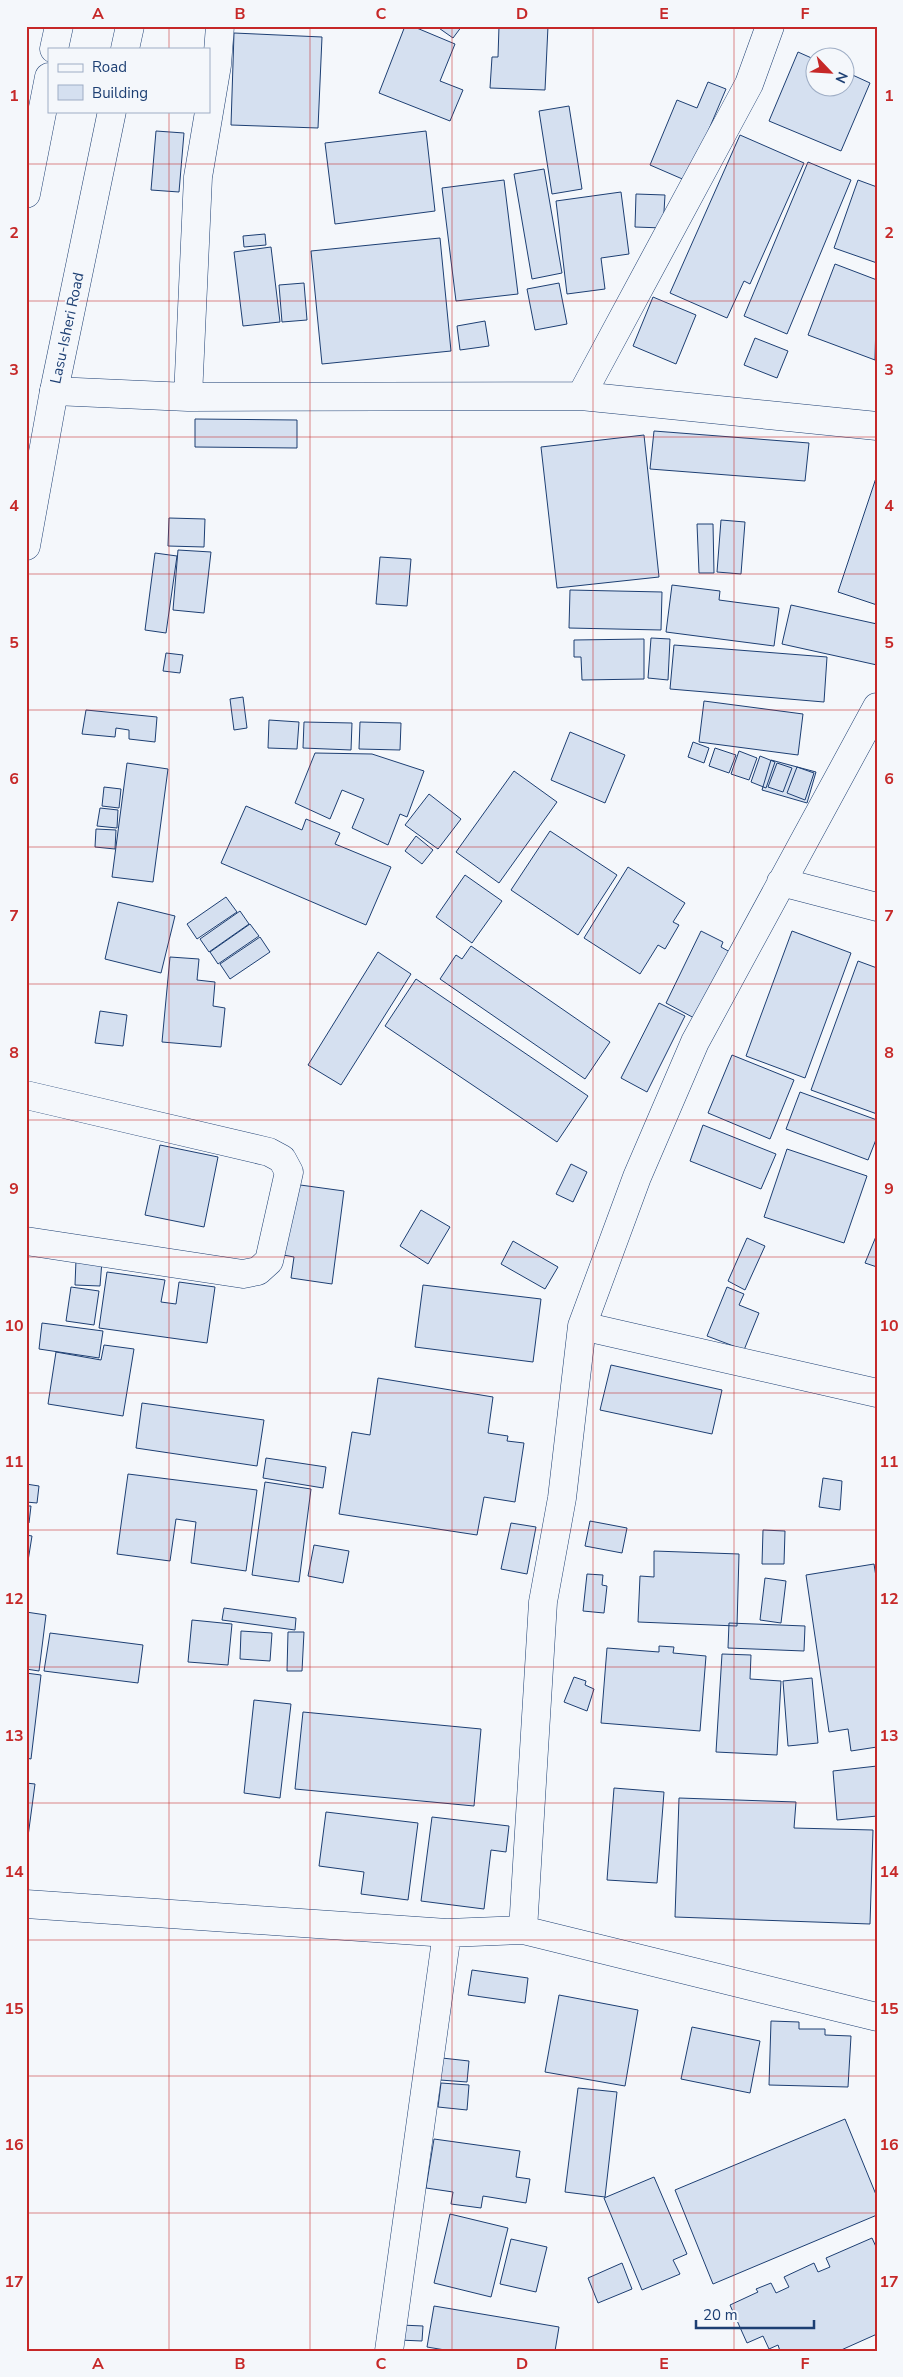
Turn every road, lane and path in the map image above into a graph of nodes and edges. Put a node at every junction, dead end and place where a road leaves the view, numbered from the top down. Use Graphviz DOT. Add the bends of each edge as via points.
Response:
graph roads {
  1 [pos="59,26"];
  2 [pos="130,26"];
  3 [pos="220,26"];
  4 [pos="770,26"];
  5 [pos="54,48"];
  6 [pos="125,48"];
  7 [pos="48,82"];
  8 [pos="210,107"];
  9 [pos="112,112"];
  10 [pos="209,112"];
  11 [pos="26,194"];
  12 [pos="54,391"];
  13 [pos="581,396"];
  14 [pos="188,397"];
  15 [pos="877,426"];
  16 [pos="26,546"];
  17 [pos="877,707"];
  18 [pos="781,882"];
  19 [pos="877,907"];
  20 [pos="26,1095"];
  21 [pos="26,1241"];
  22 [pos="582,1326"];
  23 [pos="877,1393"];
  24 [pos="26,1904"];
  25 [pos="524,1930"];
  26 [pos="447,1933"];
  27 [pos="877,2017"];
  28 [pos="389,2351"];
  1 -- 5 [label="street"];
  2 -- 6 [label="street"];
  3 -- 8 [label="street"];
  4 -- 13 [label="street" via="749,84"];
  7 -- 11 [label="street"];
  9 -- 12 [label="street, Lasu-Isheri Road"];
  10 -- 14 [label="street" via="198,176"];
  12 -- 14 [label="street"];
  12 -- 16 [label="street, Lasu-Isheri Road"];
  13 -- 14 [label="street"];
  13 -- 15 [label="street"];
  17 -- 18 [label="street"];
  18 -- 19 [label="street"];
  18 -- 22 [label="street" via="695,1042 637,1177"];
  20 -- 21 [label="street" via="269,1152 282,1159 289,1172 268,1261 258,1271 243,1274"];
  22 -- 23 [label="street"];
  22 -- 25 [label="street" via="562,1498 543,1602"];
  24 -- 26 [label="street"];
  25 -- 26 [label="street"];
  25 -- 27 [label="street"];
  26 -- 28 [label="street"];
}
